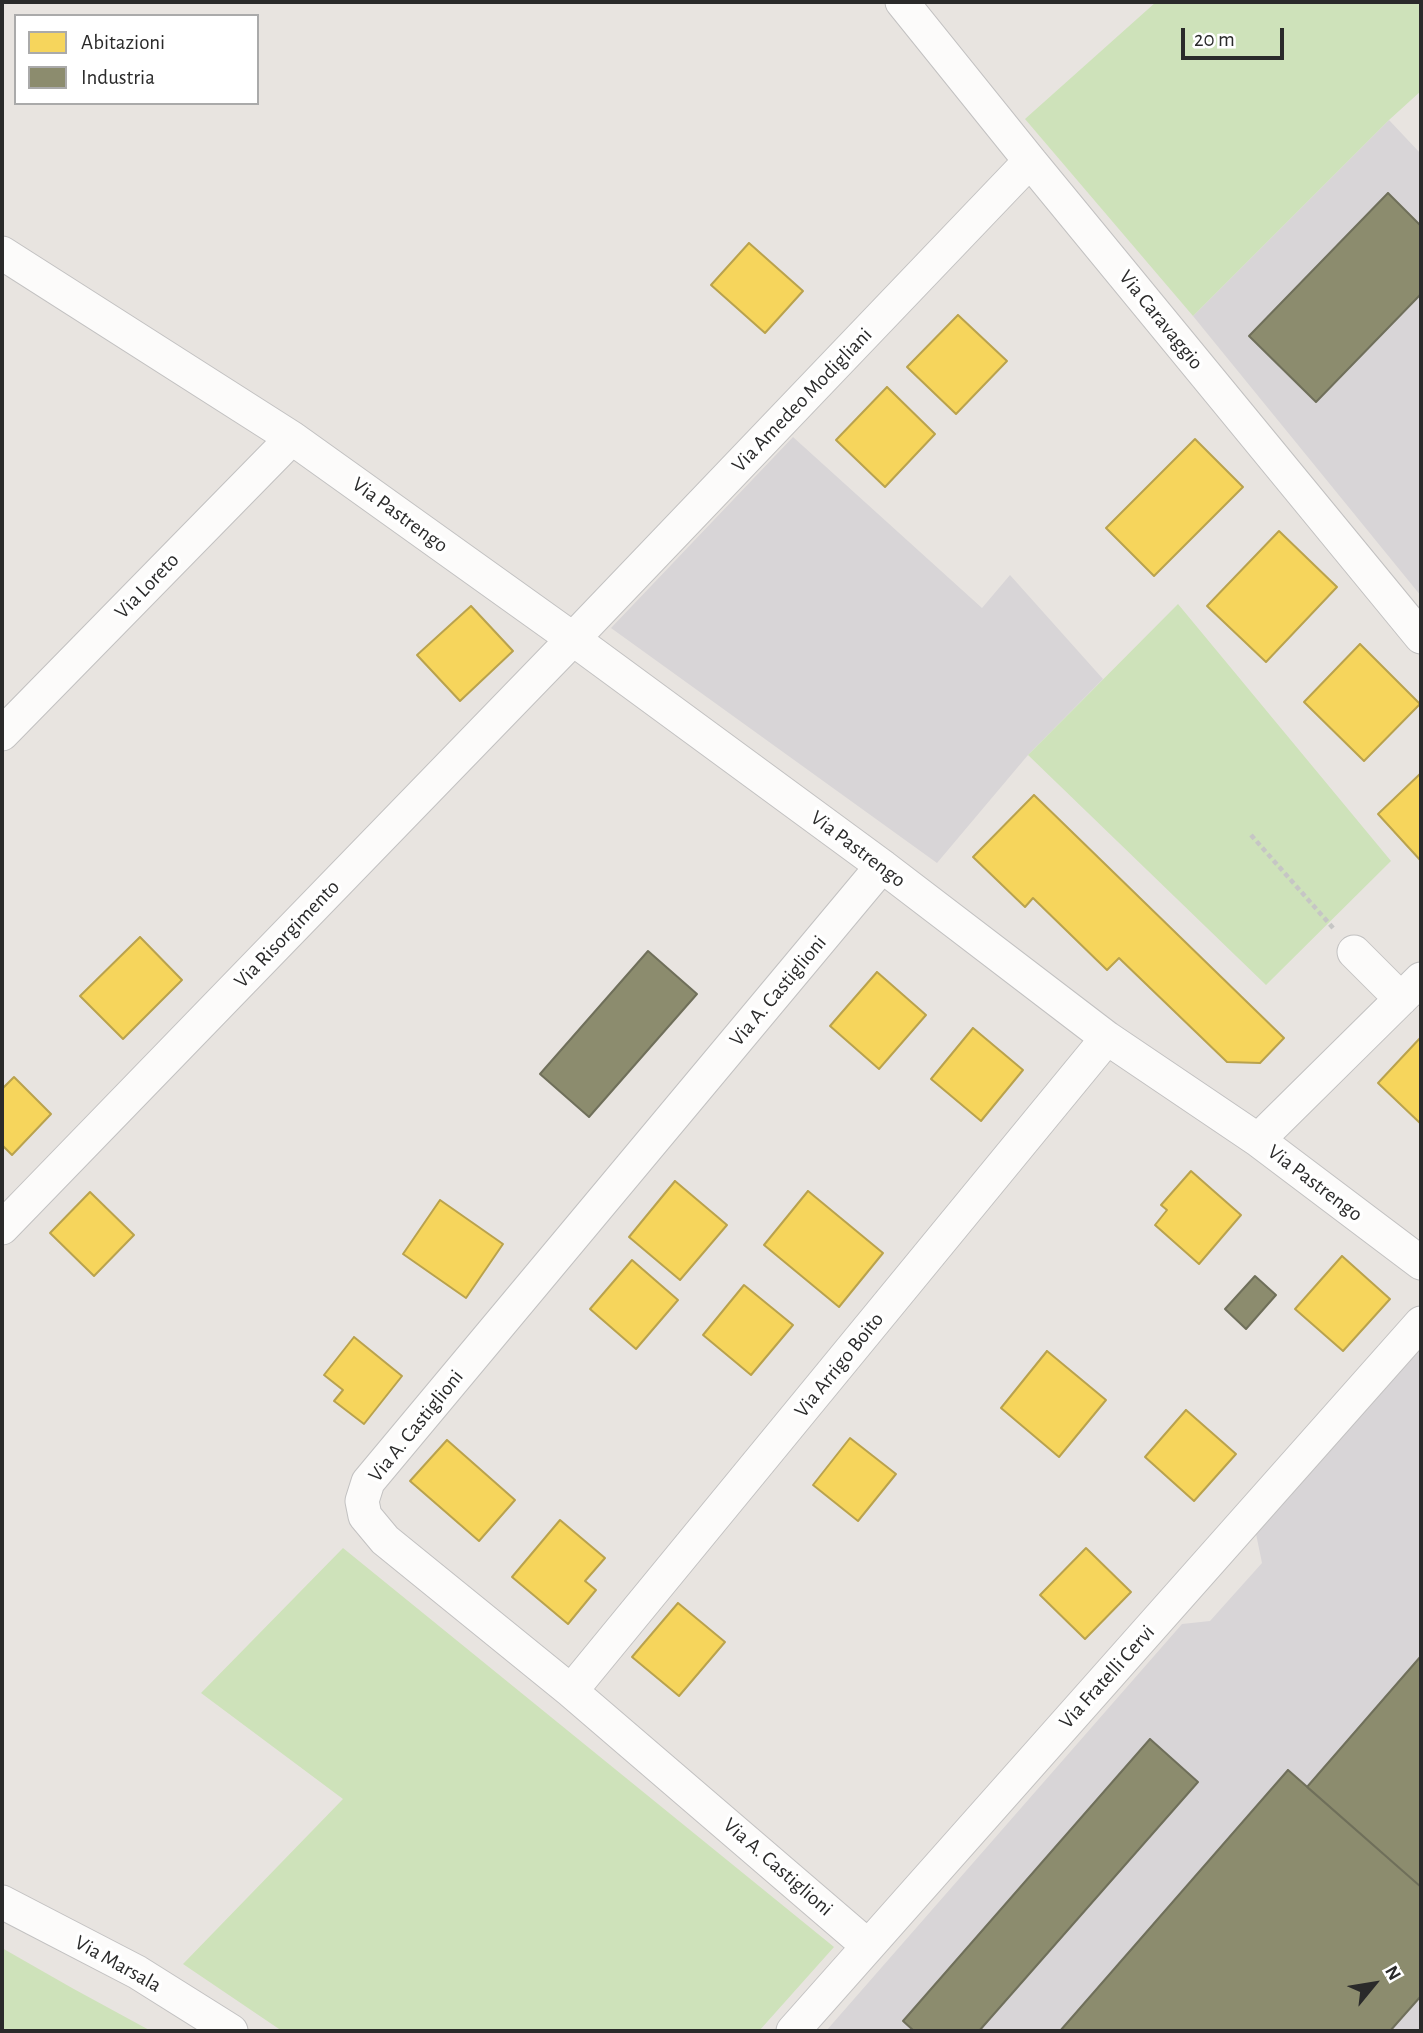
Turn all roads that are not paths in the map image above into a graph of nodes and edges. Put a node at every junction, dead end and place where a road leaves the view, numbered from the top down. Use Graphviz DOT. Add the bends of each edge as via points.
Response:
graph roads {
  1 [pos="902,2"];
  2 [pos="1030,162"];
  3 [pos="2,253"];
  4 [pos="292,438"];
  5 [pos="1421,637"];
  6 [pos="573,639"];
  7 [pos="2,734"];
  8 [pos="882,866"];
  9 [pos="1354,952"];
  10 [pos="1411,989"];
  11 [pos="1107,1038"];
  12 [pos="1258,1140"];
  13 [pos="2,1228"];
  14 [pos="1421,1263"];
  15 [pos="1421,1323"];
  16 [pos="571,1691"];
  17 [pos="2,1902"];
  18 [pos="868,1946"];
  19 [pos="231,2031"];
  20 [pos="793,2031"];
  1 -- 2 [label="street, Via Caravaggio"];
  2 -- 5 [label="street, Via Caravaggio"];
  2 -- 6 [label="street, Via Amedeo Modigliani"];
  3 -- 4 [label="street, Via Pastrengo"];
  4 -- 6 [label="street, Via Pastrengo"];
  4 -- 7 [label="street, Via Loreto"];
  6 -- 8 [label="street, Via Pastrengo"];
  6 -- 13 [label="street, Via Risorgimento"];
  8 -- 11 [label="street, Via Pastrengo"];
  8 -- 16 [label="street, Via A. Castiglioni" via="368,1482 362,1501 365,1516 385,1540"];
  9 -- 10 [label="street"];
  10 -- 12 [label="street"];
  11 -- 12 [label="street, Via Pastrengo"];
  11 -- 16 [label="street, Via Arrigo Boito"];
  12 -- 14 [label="street, Via Pastrengo"];
  15 -- 18 [label="street, Via Fratelli Cervi"];
  16 -- 18 [label="street, Via A. Castiglioni"];
  17 -- 19 [label="street, Via Marsala" via="137,1972"];
  18 -- 20 [label="street, Via Fratelli Cervi"];
}
